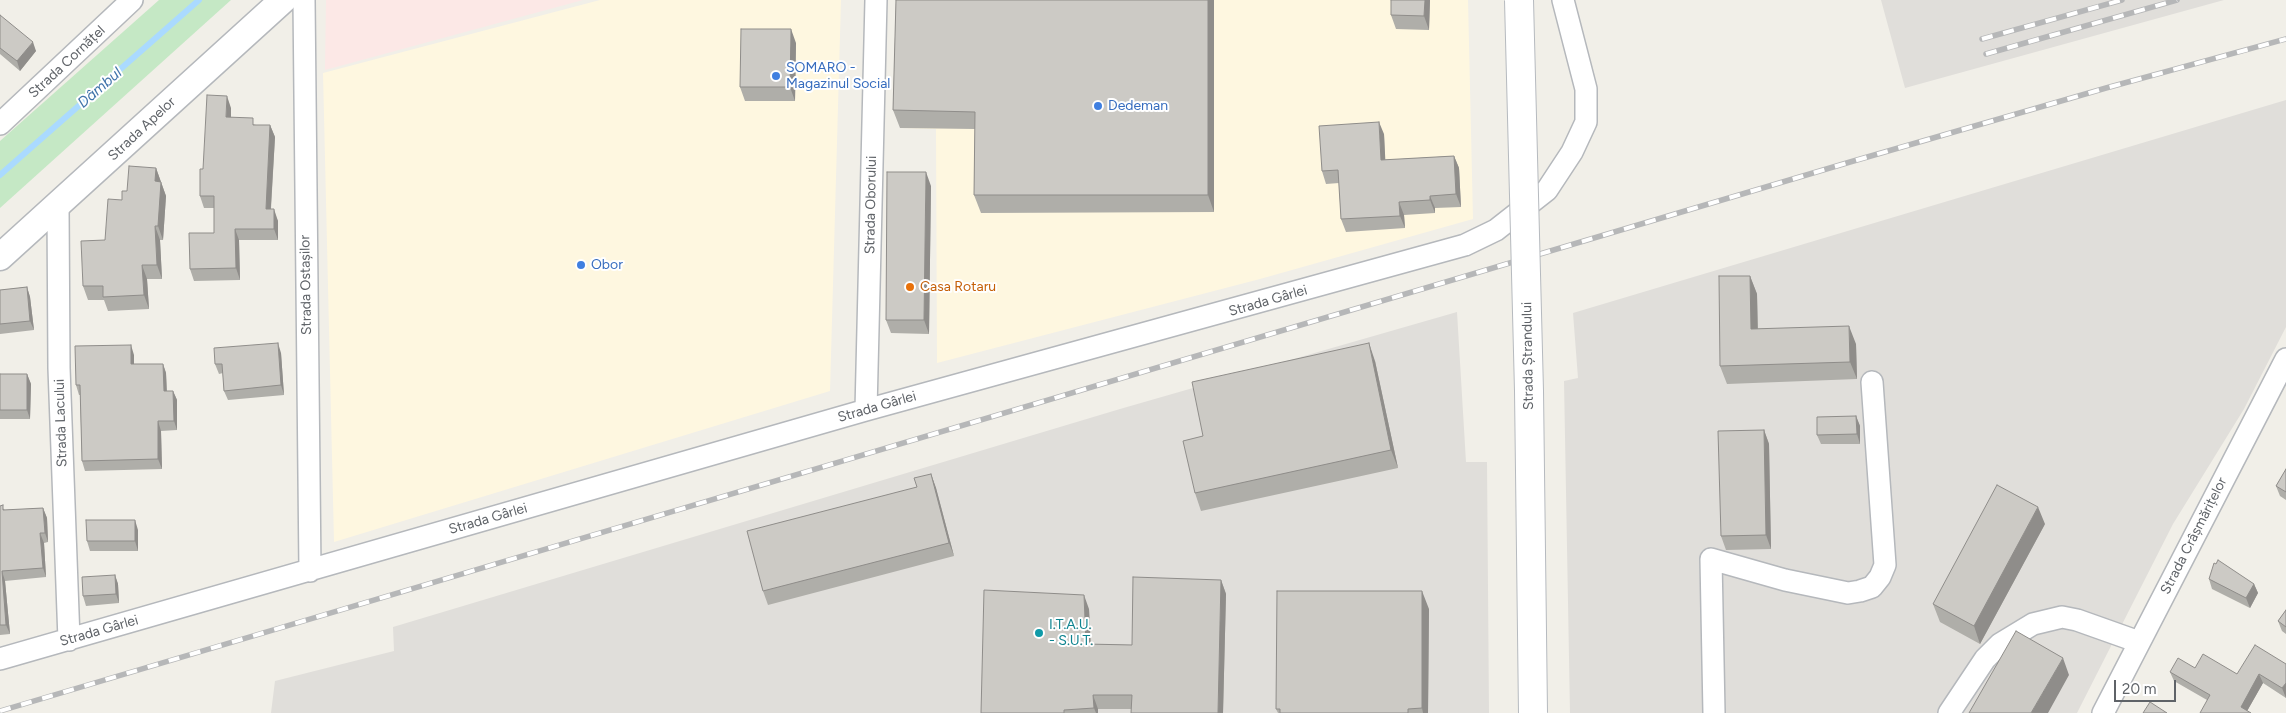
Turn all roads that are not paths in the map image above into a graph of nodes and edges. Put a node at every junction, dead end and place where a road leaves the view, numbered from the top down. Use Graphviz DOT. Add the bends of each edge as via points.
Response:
graph roads {
  1 [pos="132,0"];
  2 [pos="283,0"];
  3 [pos="304,0"];
  4 [pos="876,0"];
  5 [pos="1519,0"];
  6 [pos="1563,0"];
  7 [pos="0,124"];
  8 [pos="58,207"];
  9 [pos="0,257"];
  10 [pos="2286,359"];
  11 [pos="1872,382"];
  12 [pos="866,410"];
  13 [pos="310,571"];
  14 [pos="69,640"];
  15 [pos="2139,642"];
  16 [pos="0,659"];
  17 [pos="1533,713"];
  18 [pos="1714,713"];
  19 [pos="1949,713"];
  20 [pos="2103,713"];
  1 -- 7 [label="street, Strada Cornățel"];
  2 -- 8 [label="street, Strada Apelor"];
  3 -- 13 [label="street, Strada Ostașilor"];
  4 -- 12 [label="street, Strada Oborului"];
  5 -- 17 [label="main road, Strada Ștrandului, bridge"];
  6 -- 12 [label="street, Strada Gârlei" via="1586,89 1586,122 1572,152 1547,190 1496,230 1465,246"];
  8 -- 9 [label="street, Strada Apelor"];
  8 -- 14 [label="street, Strada Lacului" via="59,368"];
  10 -- 15 [label="street, Strada Crâșmărițelor"];
  11 -- 18 [label="street" via="1885,565 1880,577 1872,587 1848,592 1785,580 1711,559"];
  12 -- 13 [label="street, Strada Gârlei"];
  13 -- 14 [label="street, Strada Gârlei"];
  14 -- 16 [label="street, Strada Gârlei"];
  15 -- 19 [label="street" via="2062,617 2033,624 2000,644 1985,659"];
  15 -- 20 [label="street, Strada Crâșmărițelor"];
}
